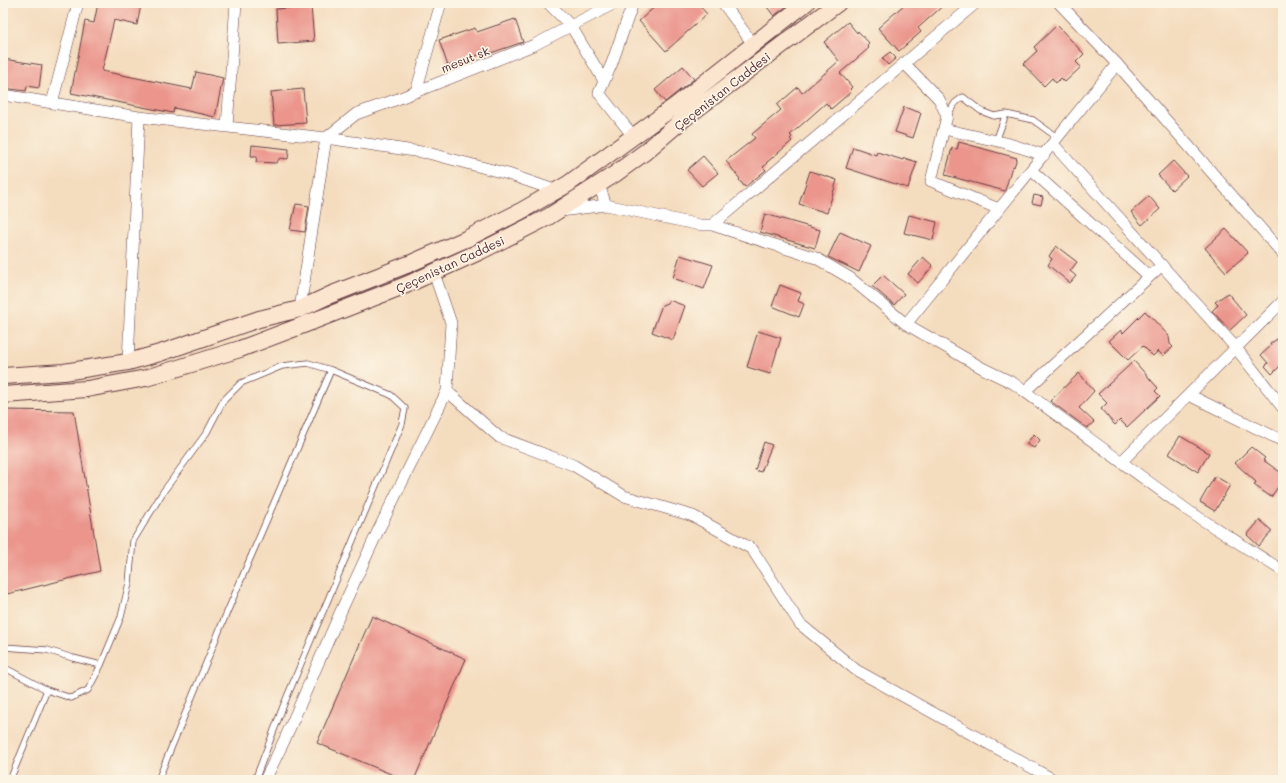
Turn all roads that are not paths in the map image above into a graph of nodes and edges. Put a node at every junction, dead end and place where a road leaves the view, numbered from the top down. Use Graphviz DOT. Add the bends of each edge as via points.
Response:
graph roads {
  1 [pos="78,3"];
  2 [pos="236,3"];
  3 [pos="548,3"];
  4 [pos="615,3"];
  5 [pos="633,3"];
  6 [pos="723,3"];
  7 [pos="806,3"];
  8 [pos="838,3"];
  9 [pos="976,3"];
  10 [pos="1059,3"];
  11 [pos="442,4"];
  12 [pos="571,26"];
  13 [pos="753,44"];
  14 [pos="904,63"];
  15 [pos="1117,64"];
  16 [pos="604,81"];
  17 [pos="416,92"];
  18 [pos="3,95"];
  19 [pos="52,103"];
  20 [pos="1006,114"];
  21 [pos="947,116"];
  22 [pos="139,117"];
  23 [pos="227,126"];
  24 [pos="944,129"];
  25 [pos="634,136"];
  26 [pos="326,138"];
  27 [pos="996,141"];
  28 [pos="1055,141"];
  29 [pos="1044,155"];
  30 [pos="1031,170"];
  31 [pos="599,184"];
  32 [pos="557,191"];
  33 [pos="606,205"];
  34 [pos="999,209"];
  35 [pos="557,211"];
  36 [pos="712,225"];
  37 [pos="1283,254"];
  38 [pos="1162,265"];
  39 [pos="434,273"];
  40 [pos="1149,276"];
  41 [pos="1283,301"];
  42 [pos="300,309"];
  43 [pos="906,324"];
  44 [pos="1236,348"];
  45 [pos="128,362"];
  46 [pos="331,370"];
  47 [pos="3,376"];
  48 [pos="448,391"];
  49 [pos="1025,391"];
  50 [pos="3,395"];
  51 [pos="1189,395"];
  52 [pos="1283,408"];
  53 [pos="1283,441"];
  54 [pos="1122,461"];
  55 [pos="1283,571"];
  56 [pos="3,647"];
  57 [pos="101,664"];
  58 [pos="3,666"];
  59 [pos="47,690"];
  60 [pos="10,780"];
  61 [pos="158,780"];
  62 [pos="255,780"];
  63 [pos="265,780"];
  64 [pos="1054,780"];
  1 -- 19 [label="street"];
  2 -- 23 [label="street"];
  3 -- 12 [label="street"];
  4 -- 12 [label="street, mesut sk"];
  5 -- 16 [label="street"];
  6 -- 13 [label="street"];
  7 -- 13 [label="main road, Çeçenistan Caddesi"];
  8 -- 31 [label="main road, Çeçenistan Caddesi" via="686,117 645,152"];
  9 -- 14 [label="street"];
  10 -- 15 [label="street"];
  11 -- 17 [label="street"];
  12 -- 16 [label="street"];
  12 -- 17 [label="street, mesut sk" via="534,45"];
  13 -- 25 [label="main road, Çeçenistan Caddesi"];
  14 -- 21 [label="street" via="939,98"];
  14 -- 36 [label="street"];
  15 -- 28 [label="street"];
  15 -- 37 [label="street"];
  16 -- 25 [label="street" via="599,93"];
  17 -- 26 [label="street, mesut sk" via="356,114"];
  18 -- 19 [label="street"];
  19 -- 22 [label="street"];
  20 -- 21 [label="lane" via="994,116 981,111 962,97"];
  20 -- 27 [label="lane"];
  20 -- 28 [label="lane" via="1033,120"];
  21 -- 24 [label="street"];
  22 -- 23 [label="street"];
  22 -- 45 [label="street"];
  23 -- 26 [label="street"];
  24 -- 27 [label="street"];
  24 -- 34 [label="street" via="931,181"];
  25 -- 32 [label="main road, Çeçenistan Caddesi"];
  26 -- 32 [label="street" via="428,153 508,174"];
  26 -- 42 [label="street"];
  27 -- 29 [label="street"];
  28 -- 29 [label="street"];
  28 -- 38 [label="street"];
  29 -- 30 [label="street"];
  30 -- 34 [label="street"];
  30 -- 40 [label="street"];
  31 -- 33 [label="street"];
  31 -- 35 [label="main road, Çeçenistan Caddesi"];
  32 -- 42 [label="main road, Çeçenistan Caddesi" via="466,239"];
  33 -- 35 [label="street"];
  33 -- 36 [label="street"];
  34 -- 43 [label="street"];
  35 -- 39 [label="main road, Çeçenistan Caddesi"];
  36 -- 43 [label="street" via="816,258 850,278"];
  38 -- 40 [label="street"];
  38 -- 44 [label="street"];
  39 -- 48 [label="street" via="451,323"];
  39 -- 50 [label="main road, Çeçenistan Caddesi" via="240,349 146,378 87,389"];
  40 -- 49 [label="street"];
  41 -- 44 [label="street"];
  42 -- 45 [label="main road, Çeçenistan Caddesi" via="259,319"];
  43 -- 49 [label="street"];
  44 -- 51 [label="street"];
  44 -- 52 [label="street"];
  45 -- 47 [label="main road, Çeçenistan Caddesi" via="64,372"];
  46 -- 57 [label="lane" via="308,362 282,366 241,383 223,401 207,432 163,492 133,541 129,583 121,617"];
  46 -- 61 [label="lane"];
  46 -- 62 [label="lane" via="392,395 405,408 404,414"];
  48 -- 63 [label="street" via="350,591"];
  48 -- 64 [label="street" via="499,437 573,464 624,496 693,516 752,549 800,624 856,670"];
  49 -- 54 [label="street"];
  51 -- 53 [label="street"];
  51 -- 54 [label="street"];
  54 -- 55 [label="street" via="1190,512"];
  56 -- 57 [label="lane" via="47,650"];
  57 -- 59 [label="lane" via="88,690 71,698"];
  58 -- 59 [label="lane"];
  59 -- 60 [label="lane"];
}
